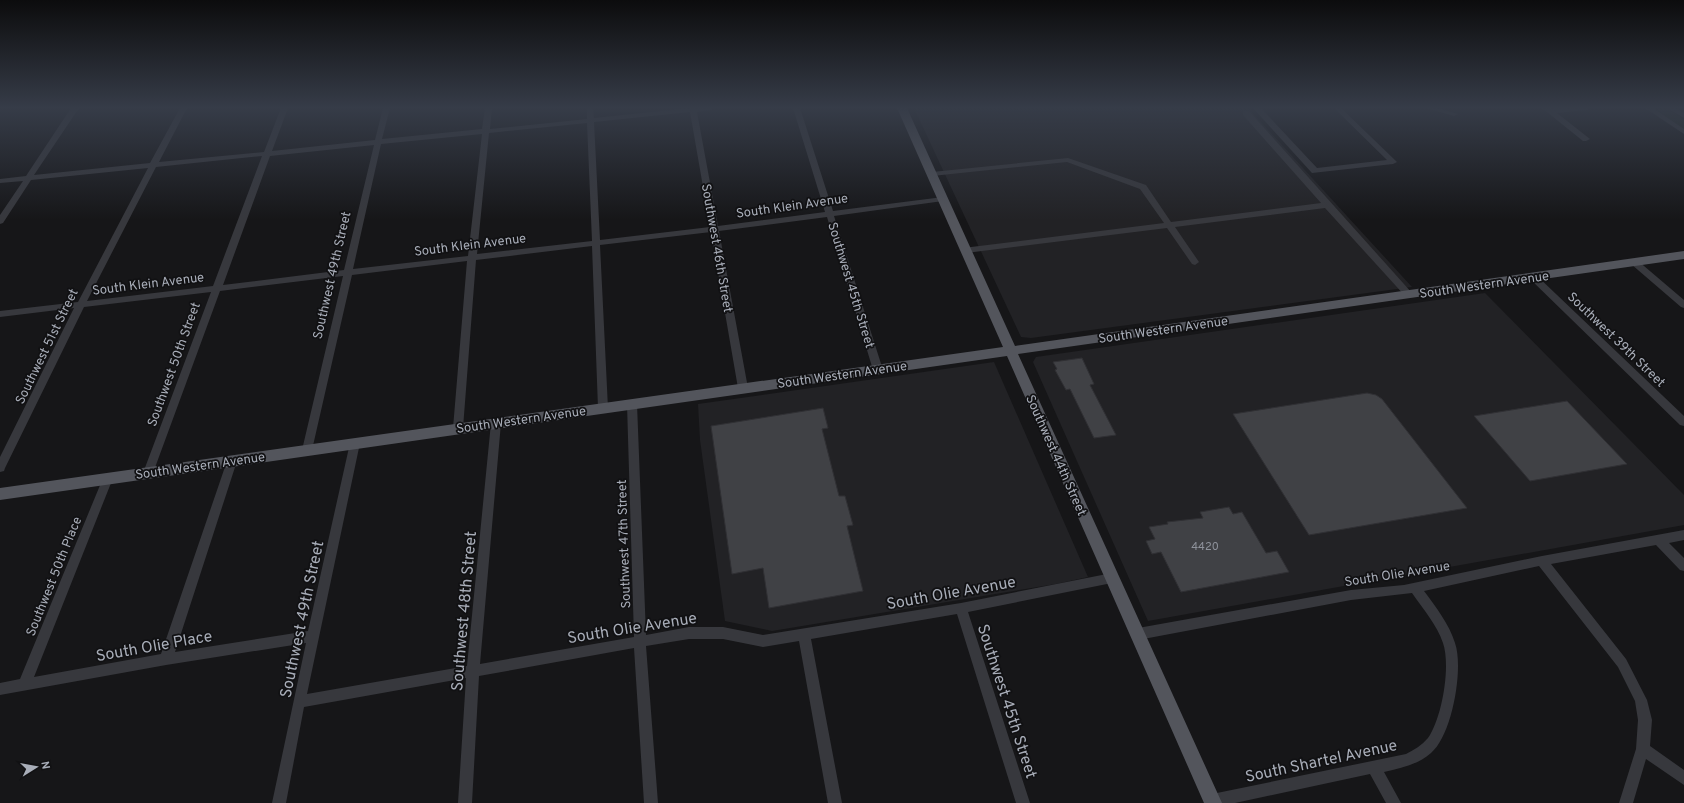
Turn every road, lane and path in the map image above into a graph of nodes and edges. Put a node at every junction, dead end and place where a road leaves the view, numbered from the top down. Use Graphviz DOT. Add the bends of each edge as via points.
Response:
graph roads {
  1 [pos="50,145"];
  2 [pos="163,145"];
  3 [pos="269,145"];
  4 [pos="346,145"];
  5 [pos="377,145"];
  6 [pos="484,145"];
  7 [pos="592,145"];
  8 [pos="699,145"];
  9 [pos="809,145"];
  10 [pos="919,145"];
  11 [pos="1275,145"];
  12 [pos="1291,145"];
  13 [pos="1376,145"];
  14 [pos="266,154"];
  15 [pos="152,166"];
  16 [pos="932,174"];
  17 [pos="28,178"];
  18 [pos="0,181"];
  19 [pos="943,199"];
  20 [pos="1327,205"];
  21 [pos="830,213"];
  22 [pos="0,221"];
  23 [pos="1170,225"];
  24 [pos="714,229"];
  25 [pos="596,242"];
  26 [pos="966,250"];
  27 [pos="1684,255"];
  28 [pos="472,258"];
  29 [pos="1195,262"];
  30 [pos="1634,262"];
  31 [pos="347,272"];
  32 [pos="1532,276"];
  33 [pos="216,288"];
  34 [pos="1409,294"];
  35 [pos="81,304"];
  36 [pos="1684,305"];
  37 [pos="0,314"];
  38 [pos="1010,350"];
  39 [pos="878,370"];
  40 [pos="743,388"];
  41 [pos="632,404"];
  42 [pos="603,408"];
  43 [pos="1682,418"];
  44 [pos="496,423"];
  45 [pos="458,428"];
  46 [pos="355,443"];
  47 [pos="307,450"];
  48 [pos="232,461"];
  49 [pos="0,468"];
  50 [pos="148,473"];
  51 [pos="108,478"];
  52 [pos="0,494"];
  53 [pos="1684,536"];
  54 [pos="1659,540"];
  55 [pos="1542,561"];
  56 [pos="1684,566"];
  57 [pos="1112,578"];
  58 [pos="1415,588"];
  59 [pos="961,608"];
  60 [pos="1138,634"];
  61 [pos="804,635"];
  62 [pos="314,636"];
  63 [pos="640,642"];
  64 [pos="166,659"];
  65 [pos="473,672"];
  66 [pos="24,685"];
  67 [pos="0,689"];
  68 [pos="299,702"];
  69 [pos="1643,749"];
  70 [pos="1374,768"];
  71 [pos="1684,778"];
  72 [pos="1212,802"];
  73 [pos="279,803"];
  74 [pos="465,803"];
  75 [pos="651,803"];
  76 [pos="836,803"];
  77 [pos="1022,803"];
  78 [pos="1394,803"];
  79 [pos="1626,803"];
  1 -- 17 [label="street"];
  2 -- 15 [label="street, Southwest 51st Street"];
  3 -- 14 [label="street, Southwest 50th Street"];
  4 -- 14 [label="street"];
  5 -- 31 [label="street, Southwest 49th Street"];
  6 -- 28 [label="street"];
  7 -- 25 [label="street"];
  8 -- 24 [label="street, Southwest 46th Street"];
  9 -- 21 [label="street, Southwest 45th Street"];
  10 -- 16 [label="main road, Southwest 44th Street"];
  11 -- 20 [label="street"];
  12 -- 13 [label="street" via="1314,171 1393,162"];
  14 -- 15 [label="street"];
  14 -- 33 [label="street, Southwest 50th Street"];
  15 -- 17 [label="street"];
  15 -- 35 [label="street, Southwest 51st Street"];
  16 -- 19 [label="main road, Southwest 44th Street"];
  16 -- 23 [label="street" via="1068,160 1142,187"];
  17 -- 18 [label="street"];
  17 -- 22 [label="street"];
  19 -- 21 [label="street, South Klein Avenue"];
  19 -- 26 [label="main road, Southwest 44th Street"];
  20 -- 23 [label="street"];
  20 -- 34 [label="street"];
  21 -- 24 [label="street, South Klein Avenue"];
  21 -- 39 [label="street, Southwest 45th Street"];
  23 -- 26 [label="street"];
  23 -- 29 [label="street"];
  24 -- 25 [label="street, South Klein Avenue"];
  24 -- 40 [label="street, Southwest 46th Street"];
  25 -- 28 [label="street, South Klein Avenue"];
  25 -- 42 [label="street"];
  26 -- 38 [label="main road, Southwest 44th Street"];
  27 -- 30 [label="main road, South Western Avenue"];
  28 -- 31 [label="street, South Klein Avenue"];
  28 -- 45 [label="street"];
  30 -- 32 [label="main road, South Western Avenue"];
  30 -- 36 [label="street"];
  31 -- 33 [label="street, South Klein Avenue"];
  31 -- 47 [label="street, Southwest 49th Street"];
  32 -- 34 [label="main road, South Western Avenue"];
  32 -- 43 [label="street, Southwest 39th Street"];
  33 -- 35 [label="street, South Klein Avenue"];
  33 -- 50 [label="street, Southwest 50th Street"];
  34 -- 38 [label="main road, South Western Avenue"];
  35 -- 37 [label="street, South Klein Avenue"];
  35 -- 49 [label="street, Southwest 51st Street"];
  38 -- 39 [label="main road, South Western Avenue"];
  38 -- 57 [label="main road, Southwest 44th Street"];
  39 -- 40 [label="main road, South Western Avenue"];
  40 -- 41 [label="main road, South Western Avenue"];
  41 -- 42 [label="main road, South Western Avenue"];
  41 -- 63 [label="street, Southwest 47th Street"];
  42 -- 44 [label="main road, South Western Avenue"];
  44 -- 45 [label="main road, South Western Avenue"];
  44 -- 65 [label="street, Southwest 48th Street"];
  45 -- 46 [label="main road, South Western Avenue"];
  46 -- 47 [label="main road, South Western Avenue"];
  46 -- 62 [label="street, Southwest 49th Street"];
  47 -- 48 [label="main road, South Western Avenue"];
  48 -- 50 [label="main road, South Western Avenue"];
  48 -- 64 [label="street"];
  50 -- 51 [label="main road, South Western Avenue"];
  51 -- 52 [label="main road, South Western Avenue"];
  51 -- 66 [label="street, Southwest 50th Place"];
  53 -- 54 [label="street, South Olie Avenue"];
  54 -- 55 [label="street, South Olie Avenue"];
  54 -- 56 [label="street"];
  55 -- 58 [label="street, South Olie Avenue"];
  55 -- 69 [label="street" via="1622,663 1641,700 1644,720"];
  57 -- 59 [label="street, South Olie Avenue"];
  57 -- 60 [label="main road, Southwest 44th Street"];
  58 -- 60 [label="street, South Olie Avenue" via="1351,595"];
  58 -- 70 [label="street, South Shartel Avenue" via="1450,644 1450,693 1435,739 1423,752 1407,760"];
  59 -- 61 [label="street, South Olie Avenue"];
  59 -- 77 [label="street, Southwest 45th Street"];
  60 -- 72 [label="main road, Southwest 44th Street"];
  61 -- 63 [label="street, South Olie Avenue" via="762,641 708,632"];
  61 -- 76 [label="street"];
  62 -- 64 [label="street, South Olie Place"];
  62 -- 68 [label="street, Southwest 49th Street"];
  63 -- 65 [label="street, South Olie Avenue"];
  63 -- 75 [label="street, Southwest 47th Street"];
  64 -- 66 [label="street, South Olie Place"];
  65 -- 68 [label="street, South Olie Avenue"];
  65 -- 74 [label="street, Southwest 48th Street"];
  66 -- 67 [label="street, South Olie Place"];
  68 -- 73 [label="street, Southwest 49th Street"];
  69 -- 71 [label="street"];
  69 -- 79 [label="street"];
  70 -- 72 [label="street, South Shartel Avenue"];
  70 -- 78 [label="street"];
}
